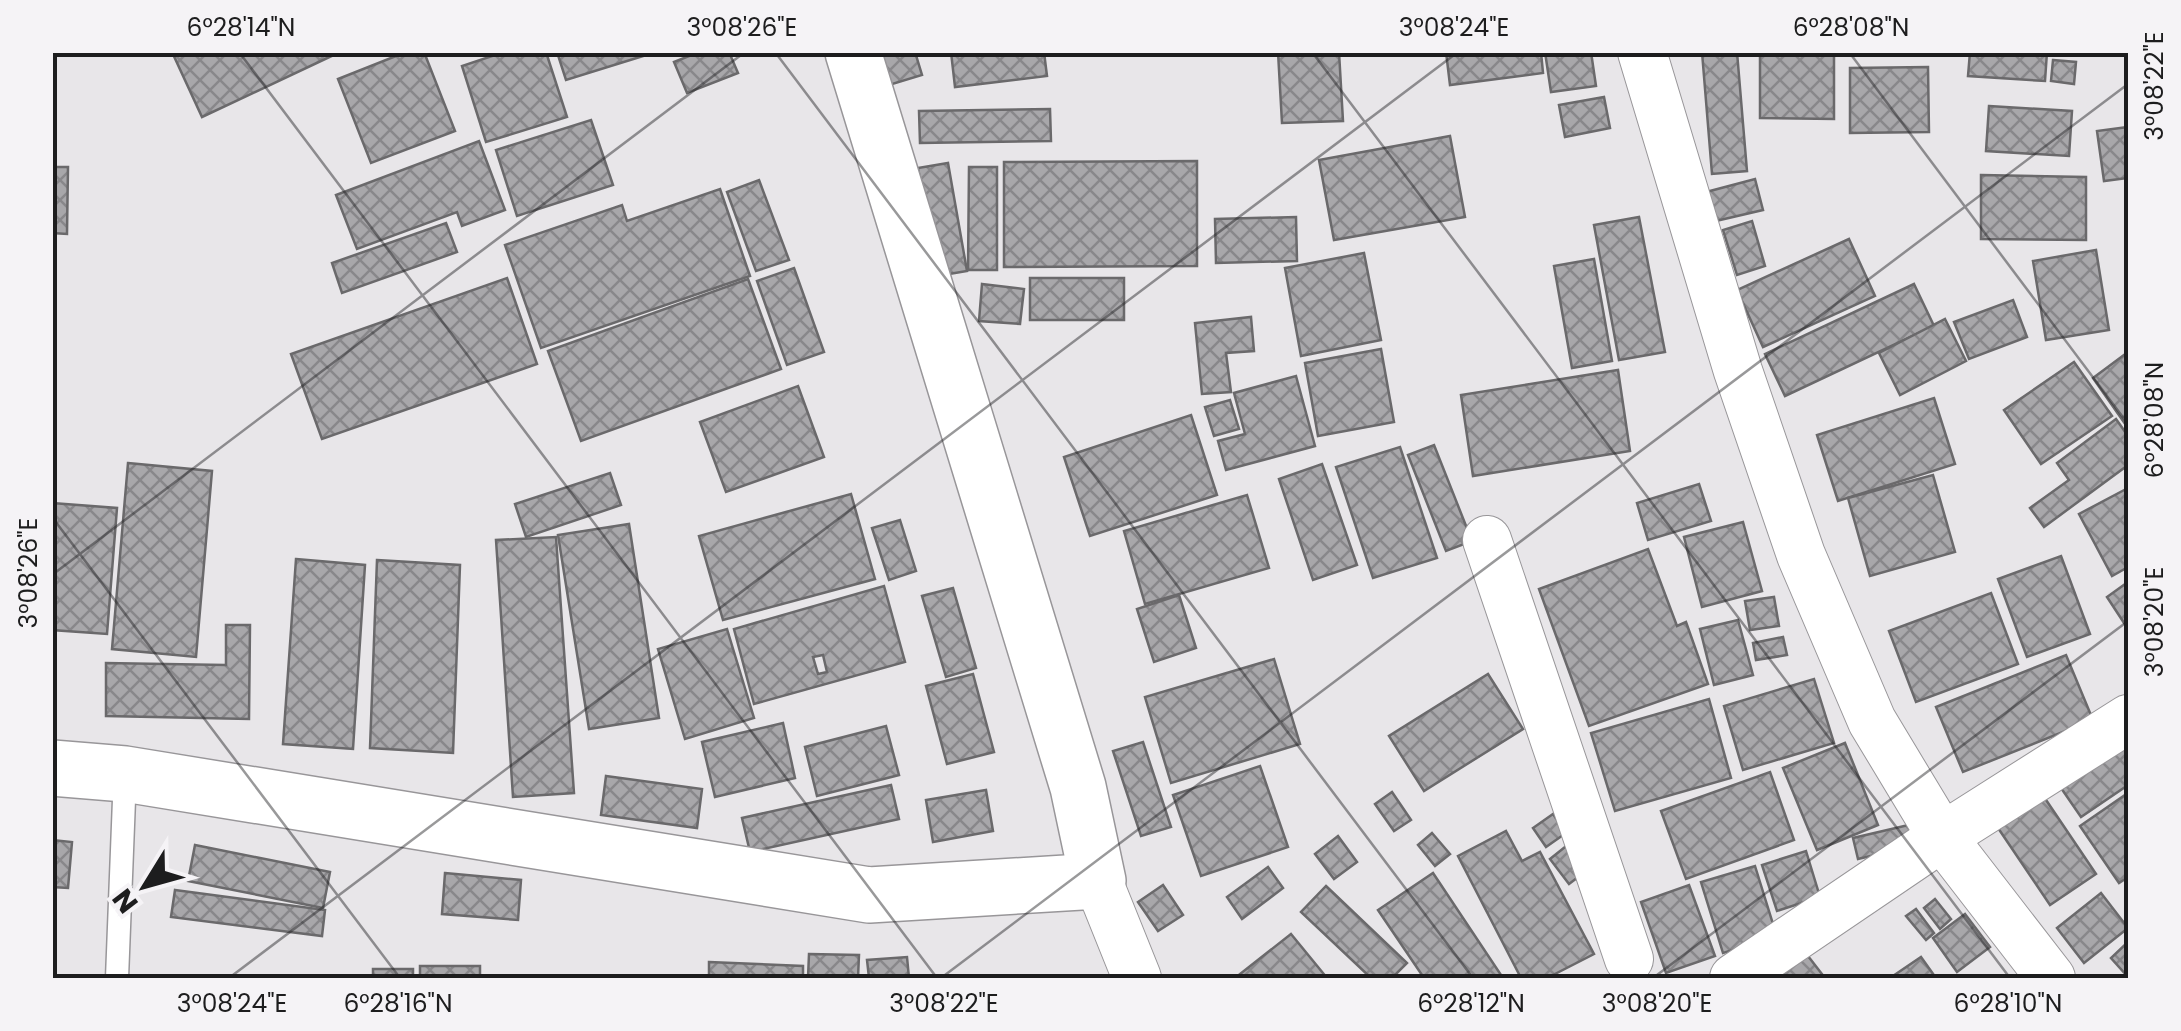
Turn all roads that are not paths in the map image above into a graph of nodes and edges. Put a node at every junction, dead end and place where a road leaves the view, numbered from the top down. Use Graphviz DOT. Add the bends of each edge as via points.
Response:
graph roads {
  1 [pos="854,52"];
  2 [pos="1642,52"];
  3 [pos="1486,540"];
  4 [pos="2128,719"];
  5 [pos="52,768"];
  6 [pos="126,774"];
  7 [pos="1942,837"];
  8 [pos="1098,881"];
  9 [pos="1628,972"];
  10 [pos="118,978"];
  11 [pos="1137,978"];
  12 [pos="1734,978"];
  13 [pos="2052,978"];
  1 -- 8 [label="street" via="1078,787"];
  2 -- 7 [label="street" via="1801,555 1872,721"];
  3 -- 9 [label="street"];
  4 -- 7 [label="street"];
  5 -- 6 [label="street"];
  6 -- 8 [label="street" via="869,895"];
  6 -- 10 [label="lane"];
  7 -- 12 [label="street"];
  7 -- 13 [label="street"];
  8 -- 11 [label="street"];
}
